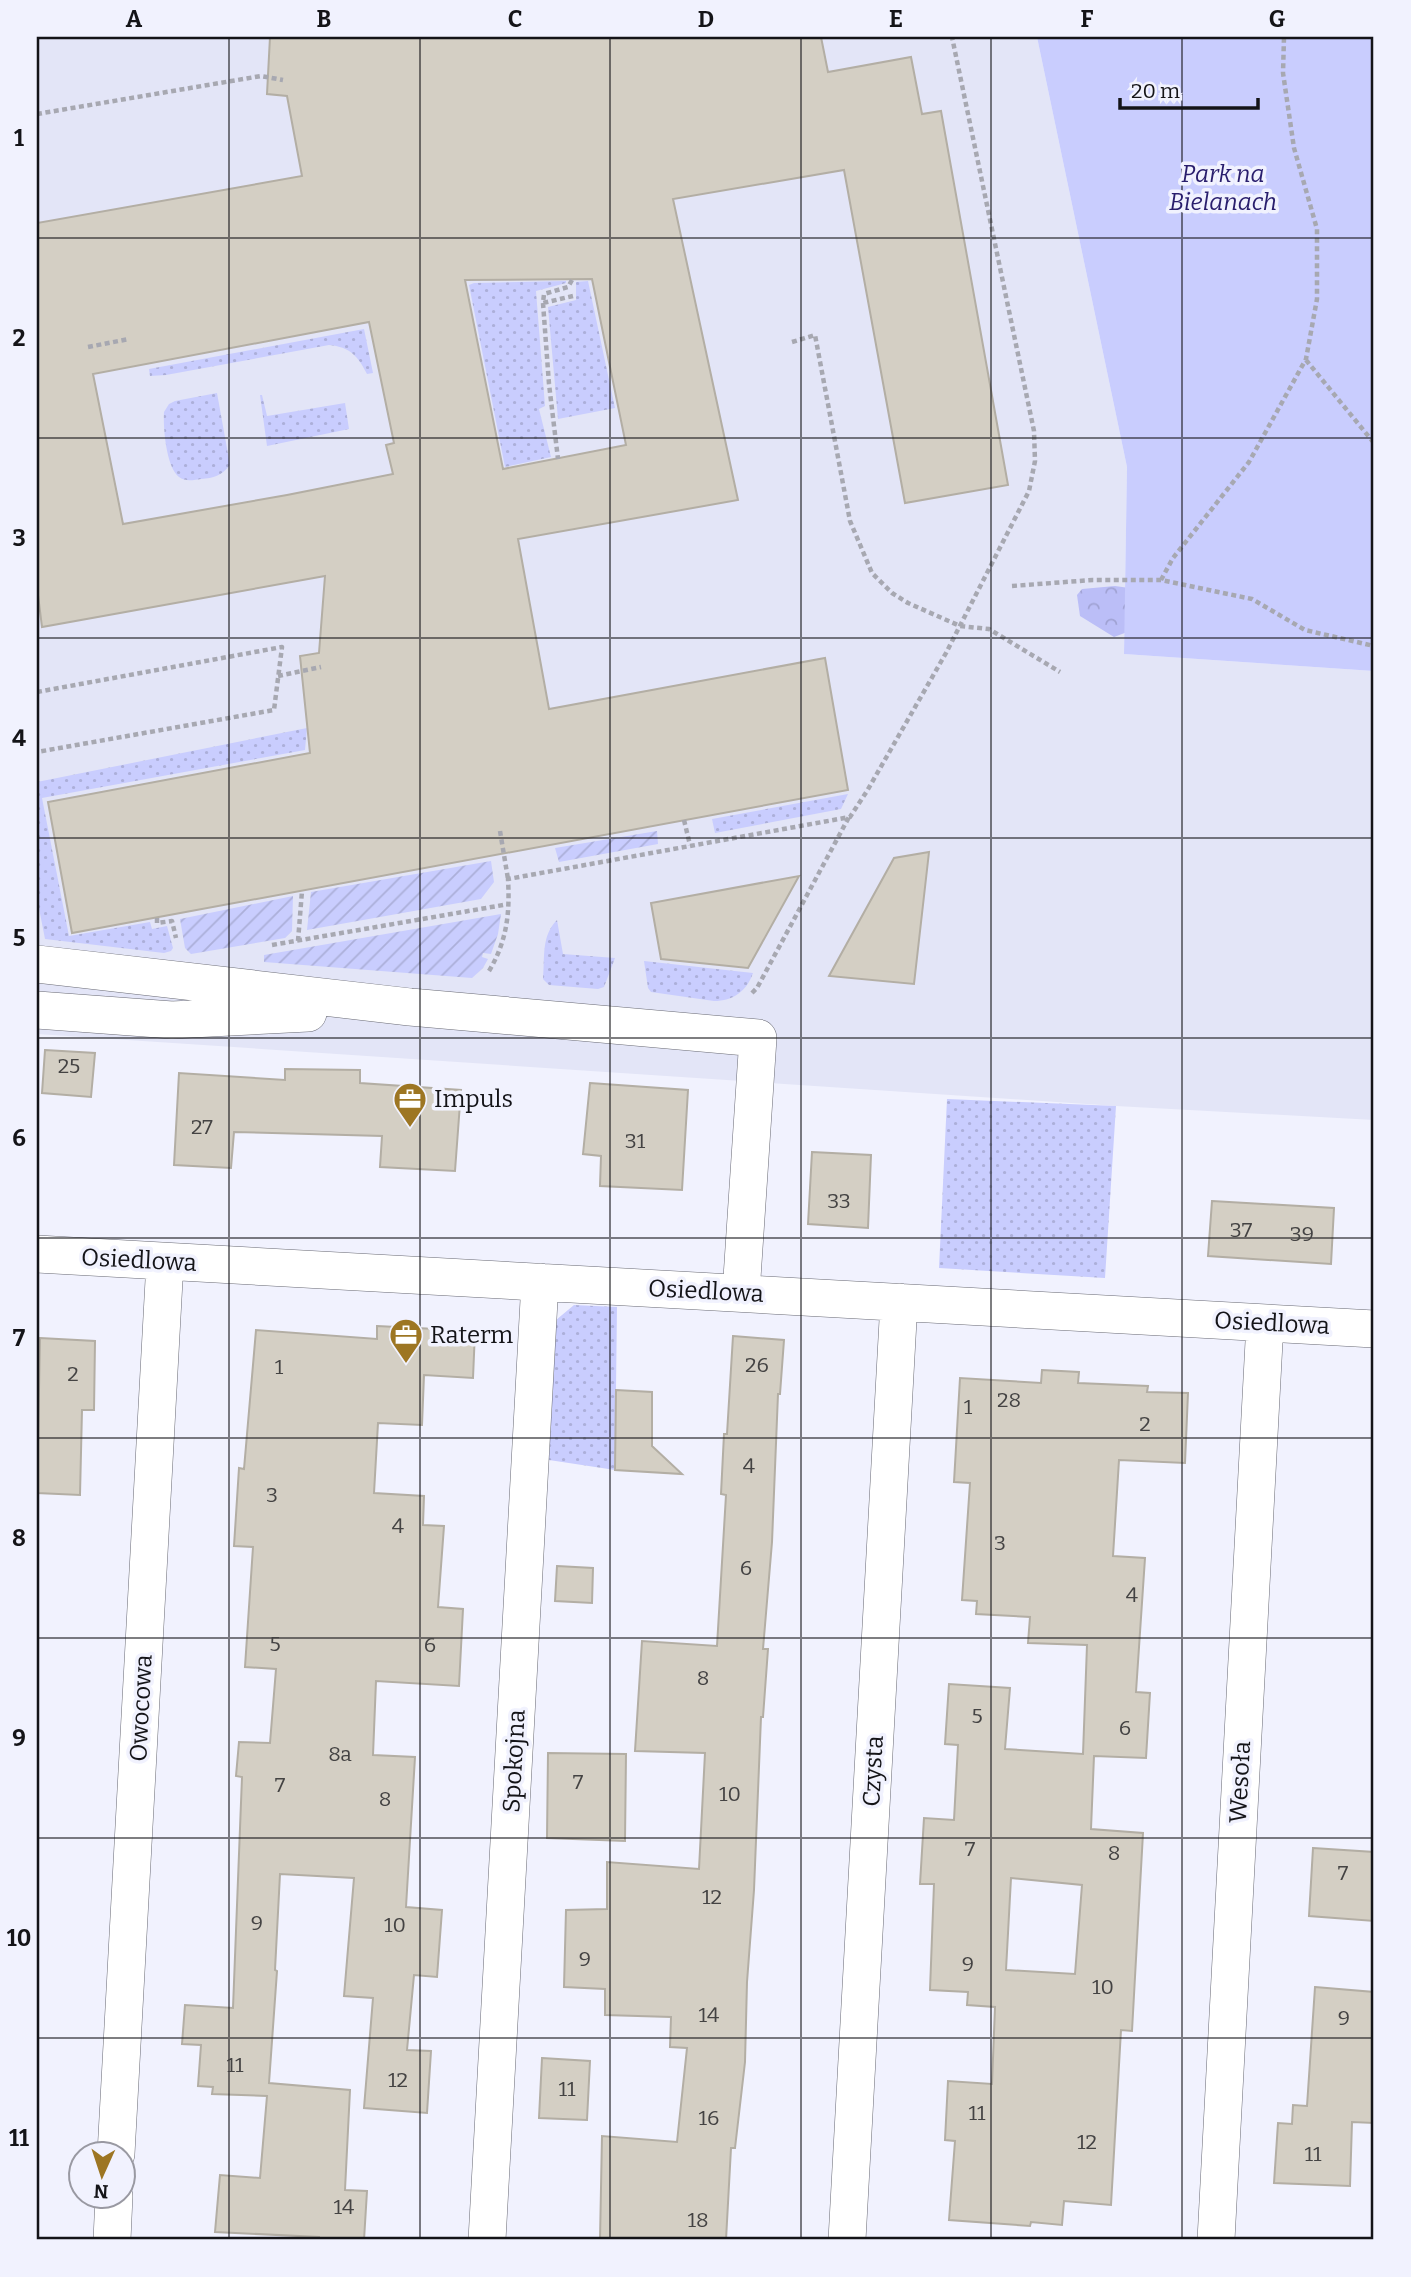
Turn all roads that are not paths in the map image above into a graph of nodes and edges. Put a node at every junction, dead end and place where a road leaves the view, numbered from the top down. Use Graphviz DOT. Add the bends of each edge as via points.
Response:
graph roads {
  1 [pos="37,964"];
  2 [pos="410,1007"];
  3 [pos="37,1010"];
  4 [pos="37,1254"];
  5 [pos="165,1262"];
  6 [pos="540,1282"];
  7 [pos="741,1293"];
  8 [pos="899,1302"];
  9 [pos="1265,1323"];
  10 [pos="1374,1329"];
  11 [pos="117,2140"];
  12 [pos="113,2210"];
  13 [pos="111,2240"];
  14 [pos="487,2240"];
  15 [pos="847,2240"];
  16 [pos="1216,2240"];
  1 -- 2 [label="street"];
  2 -- 3 [label="street" via="172,1020"];
  2 -- 7 [label="street" via="758,1038"];
  4 -- 5 [label="street, Osiedlowa"];
  5 -- 6 [label="street, Osiedlowa"];
  5 -- 11 [label="street, Owocowa"];
  6 -- 7 [label="street, Osiedlowa"];
  6 -- 14 [label="street, Spokojna"];
  7 -- 8 [label="street, Osiedlowa"];
  8 -- 9 [label="street, Osiedlowa"];
  8 -- 15 [label="street, Czysta"];
  9 -- 10 [label="street, Osiedlowa"];
  9 -- 16 [label="street, Wesoła"];
  12 -- 13 [label="street"];
}
